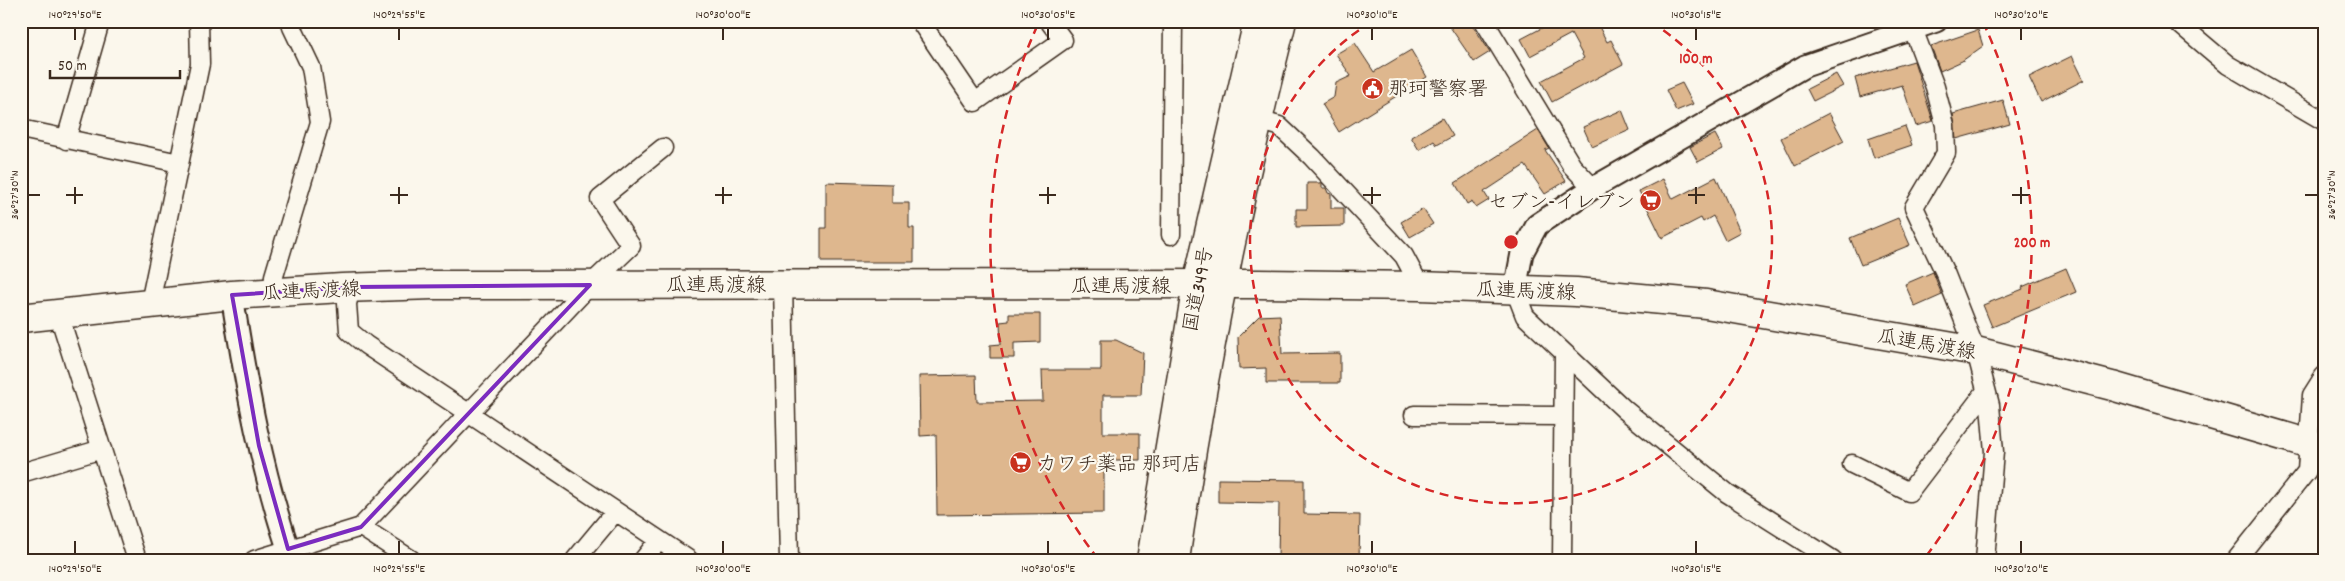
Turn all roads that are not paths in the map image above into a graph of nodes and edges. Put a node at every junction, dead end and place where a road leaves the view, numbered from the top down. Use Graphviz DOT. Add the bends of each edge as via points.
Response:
graph roads {
  1 [pos="199,21"];
  2 [pos="295,21"];
  3 [pos="925,21"];
  4 [pos="1050,21"];
  5 [pos="1173,21"];
  6 [pos="1258,21"];
  7 [pos="1282,21"];
  8 [pos="1484,21"];
  9 [pos="1936,21"];
  10 [pos="2176,21"];
  11 [pos="100,22"];
  12 [pos="1911,25"];
  13 [pos="1257,120"];
  14 [pos="2324,121"];
  15 [pos="21,129"];
  16 [pos="66,140"];
  17 [pos="663,148"];
  18 [pos="180,163"];
  19 [pos="1593,188"];
  20 [pos="1171,235"];
  21 [pos="783,284"];
  22 [pos="590,285"];
  23 [pos="1210,285"];
  24 [pos="1420,286"];
  25 [pos="351,287"];
  26 [pos="1515,290"];
  27 [pos="273,292"];
  28 [pos="232,295"];
  29 [pos="150,303"];
  30 [pos="59,315"];
  31 [pos="21,318"];
  32 [pos="1976,351"];
  33 [pos="1564,354"];
  34 [pos="2324,376"];
  35 [pos="1986,391"];
  36 [pos="468,413"];
  37 [pos="1414,415"];
  38 [pos="1563,416"];
  39 [pos="2316,446"];
  40 [pos="102,449"];
  41 [pos="1852,464"];
  42 [pos="21,474"];
  43 [pos="615,512"];
  44 [pos="361,527"];
  45 [pos="659,540"];
  46 [pos="290,554"];
  47 [pos="137,560"];
  48 [pos="254,560"];
  49 [pos="412,560"];
  50 [pos="575,560"];
  51 [pos="642,560"];
  52 [pos="689,560"];
  53 [pos="789,560"];
  54 [pos="1151,560"];
  55 [pos="1175,560"];
  56 [pos="1562,560"];
  57 [pos="1833,560"];
  58 [pos="1984,560"];
  59 [pos="2236,560"];
  1 -- 18 [label="street" via="200,64"];
  2 -- 27 [label="street" via="292,27 311,67 320,122 274,276"];
  3 -- 4 [label="street" via="922,24 975,102 1063,40"];
  5 -- 20 [label="street"];
  6 -- 23 [label="main road, 国道349号"];
  7 -- 13 [label="main road, 国道349号"];
  8 -- 19 [label="street" via="1572,166"];
  9 -- 12 [label="street"];
  10 -- 14 [label="street" via="2228,65"];
  11 -- 16 [label="street"];
  12 -- 19 [label="street" via="1805,66"];
  12 -- 32 [label="street" via="1935,88 1945,125 1946,153 1914,207 1946,275"];
  13 -- 23 [label="main road, 国道349号"];
  13 -- 24 [label="street" via="1279,126 1312,157 1404,256"];
  15 -- 16 [label="street"];
  16 -- 18 [label="street"];
  17 -- 22 [label="street" via="600,199 631,246"];
  18 -- 29 [label="street"];
  19 -- 26 [label="street" via="1537,225 1522,252"];
  21 -- 22 [label="main road, 瓜連馬渡線"];
  21 -- 23 [label="main road, 瓜連馬渡線"];
  21 -- 53 [label="street"];
  22 -- 25 [label="main road, 瓜連馬渡線"];
  22 -- 36 [label="street"];
  23 -- 24 [label="main road, 瓜連馬渡線"];
  23 -- 54 [label="main road, 国道349号"];
  23 -- 55 [label="main road, 国道349号"];
  24 -- 26 [label="main road, 瓜連馬渡線"];
  25 -- 27 [label="main road, 瓜連馬渡線"];
  25 -- 36 [label="street" via="347,304 350,332"];
  26 -- 32 [label="main road, 瓜連馬渡線" via="1706,304"];
  26 -- 33 [label="street" via="1525,316"];
  27 -- 28 [label="main road, 瓜連馬渡線"];
  28 -- 29 [label="main road, 瓜連馬渡線"];
  28 -- 46 [label="street" via="259,446"];
  29 -- 30 [label="main road, 瓜連馬渡線"];
  30 -- 31 [label="main road, 瓜連馬渡線"];
  30 -- 40 [label="street"];
  32 -- 35 [label="street"];
  32 -- 39 [label="main road, 瓜連馬渡線" via="2112,386"];
  33 -- 38 [label="street"];
  33 -- 57 [label="street" via="1625,410 1727,493"];
  34 -- 39 [label="street" via="2312,395"];
  35 -- 41 [label="street" via="1909,492"];
  35 -- 58 [label="street" via="1994,452"];
  36 -- 43 [label="street"];
  36 -- 44 [label="street"];
  37 -- 38 [label="street"];
  38 -- 56 [label="street"];
  39 -- 59 [label="street" via="2307,471"];
  40 -- 42 [label="street"];
  40 -- 47 [label="street"];
  43 -- 45 [label="street"];
  43 -- 50 [label="street"];
  44 -- 46 [label="street"];
  44 -- 49 [label="street"];
  45 -- 51 [label="street"];
  45 -- 52 [label="street"];
  46 -- 48 [label="street"];
}
